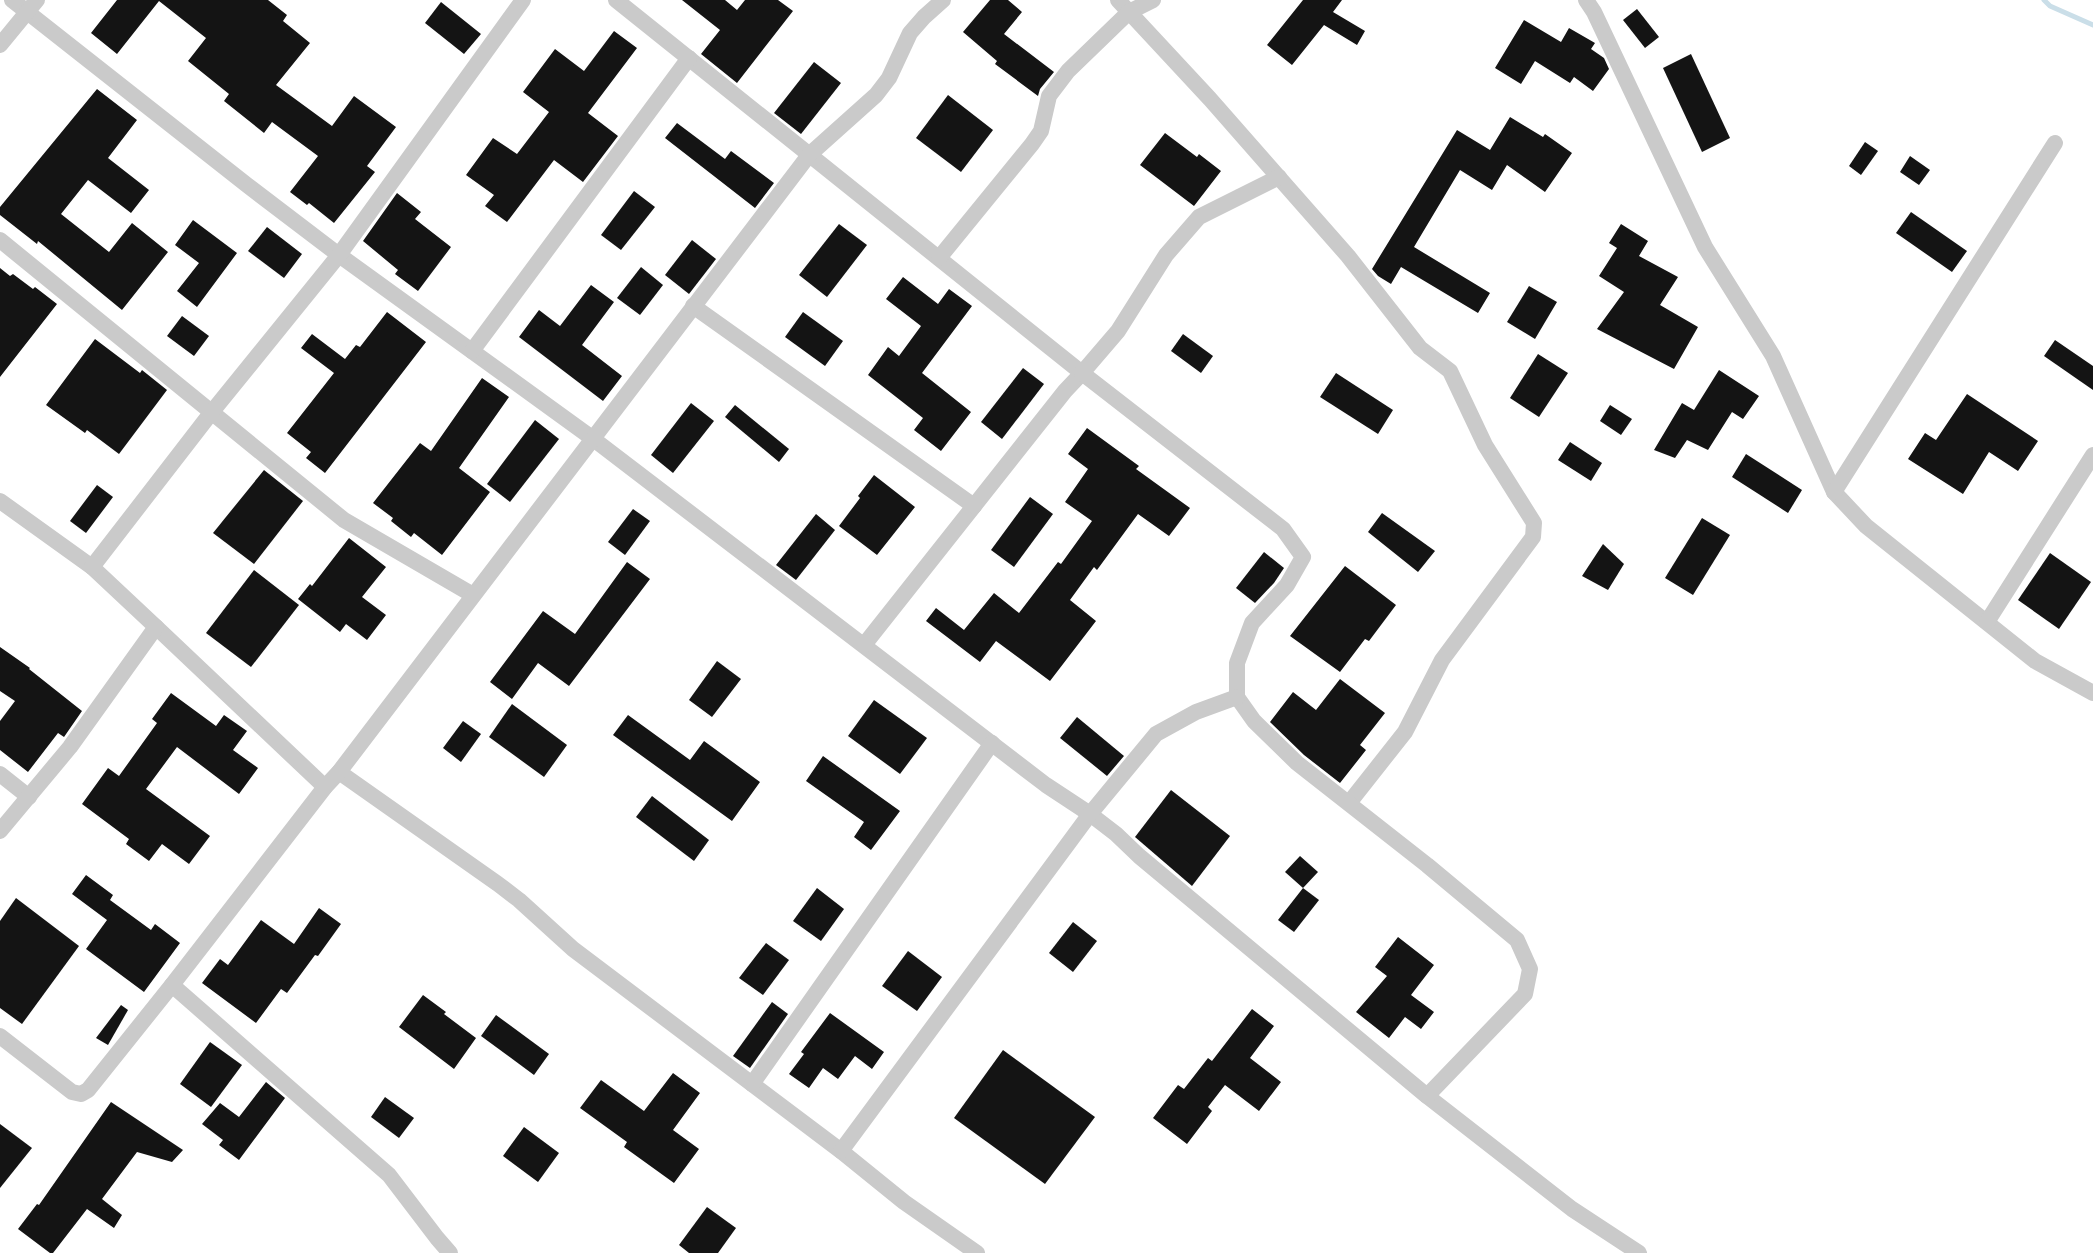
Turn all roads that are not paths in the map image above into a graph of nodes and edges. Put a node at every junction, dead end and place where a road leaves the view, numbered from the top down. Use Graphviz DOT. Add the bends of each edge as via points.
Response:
graph roads {
  1 [pos="12,0"];
  2 [pos="523,0"];
  3 [pos="616,0"];
  4 [pos="943,0"];
  5 [pos="1153,0"];
  6 [pos="1586,0"];
  7 [pos="32,6"];
  8 [pos="1124,6"];
  9 [pos="0,45"];
  10 [pos="689,58"];
  11 [pos="2055,143"];
  12 [pos="809,155"];
  13 [pos="1279,177"];
  14 [pos="0,240"];
  15 [pos="339,255"];
  16 [pos="939,258"];
  17 [pos="693,306"];
  18 [pos="472,351"];
  19 [pos="1082,373"];
  20 [pos="211,413"];
  21 [pos="592,438"];
  22 [pos="2093,455"];
  23 [pos="1834,492"];
  24 [pos="0,501"];
  25 [pos="974,506"];
  26 [pos="92,567"];
  27 [pos="473,595"];
  28 [pos="1987,622"];
  29 [pos="156,627"];
  30 [pos="864,645"];
  31 [pos="2093,693"];
  32 [pos="1237,697"];
  33 [pos="992,743"];
  34 [pos="339,772"];
  35 [pos="0,774"];
  36 [pos="325,787"];
  37 [pos="29,797"];
  38 [pos="1349,803"];
  39 [pos="1090,814"];
  40 [pos="0,831"];
  41 [pos="172,985"];
  42 [pos="0,1036"];
  43 [pos="752,1084"];
  44 [pos="1427,1096"];
  45 [pos="841,1151"];
  46 [pos="450,1253"];
  47 [pos="977,1253"];
  48 [pos="1639,1253"];
  1 -- 7 [label="street"];
  2 -- 15 [label="street"];
  3 -- 10 [label="street"];
  4 -- 12 [label="street" via="910,33 876,95"];
  5 -- 8 [label="street"];
  6 -- 23 [label="street" via="1705,247 1773,356"];
  7 -- 9 [label="street"];
  7 -- 15 [label="street"];
  8 -- 13 [label="street"];
  8 -- 16 [label="street" via="1049,96 1041,131 1032,144"];
  10 -- 12 [label="street"];
  10 -- 18 [label="street"];
  11 -- 23 [label="street"];
  12 -- 16 [label="street"];
  12 -- 17 [label="street"];
  13 -- 19 [label="street" via="1199,217"];
  13 -- 38 [label="street" via="1413,340 1450,371 1485,445 1534,523 1533,537 1442,660 1405,732"];
  14 -- 20 [label="street"];
  15 -- 18 [label="street"];
  15 -- 20 [label="street"];
  16 -- 19 [label="street"];
  17 -- 21 [label="street"];
  17 -- 25 [label="street"];
  18 -- 21 [label="street"];
  19 -- 25 [label="street"];
  19 -- 32 [label="street" via="1283,529 1303,557 1287,585 1252,623 1237,663"];
  20 -- 26 [label="street"];
  20 -- 27 [label="street" via="344,520"];
  21 -- 27 [label="street"];
  21 -- 30 [label="street"];
  22 -- 28 [label="street"];
  23 -- 28 [label="street" via="1866,526"];
  24 -- 26 [label="street"];
  25 -- 30 [label="street"];
  26 -- 29 [label="street"];
  27 -- 34 [label="street"];
  28 -- 31 [label="street" via="2035,661"];
  29 -- 36 [label="street"];
  29 -- 37 [label="street"];
  30 -- 33 [label="street"];
  32 -- 38 [label="street" via="1297,763"];
  32 -- 39 [label="street" via="1156,734"];
  33 -- 39 [label="street"];
  33 -- 43 [label="street"];
  34 -- 36 [label="street"];
  34 -- 43 [label="street" via="498,884 573,949"];
  35 -- 37 [label="street"];
  36 -- 41 [label="street"];
  37 -- 40 [label="street"];
  38 -- 44 [label="street" via="1517,940 1530,969 1525,994"];
  39 -- 44 [label="street"];
  39 -- 45 [label="street"];
  41 -- 42 [label="street" via="81,1094"];
  41 -- 46 [label="street" via="389,1175"];
  43 -- 45 [label="street"];
  44 -- 48 [label="street" via="1572,1209"];
  45 -- 47 [label="street"];
}
